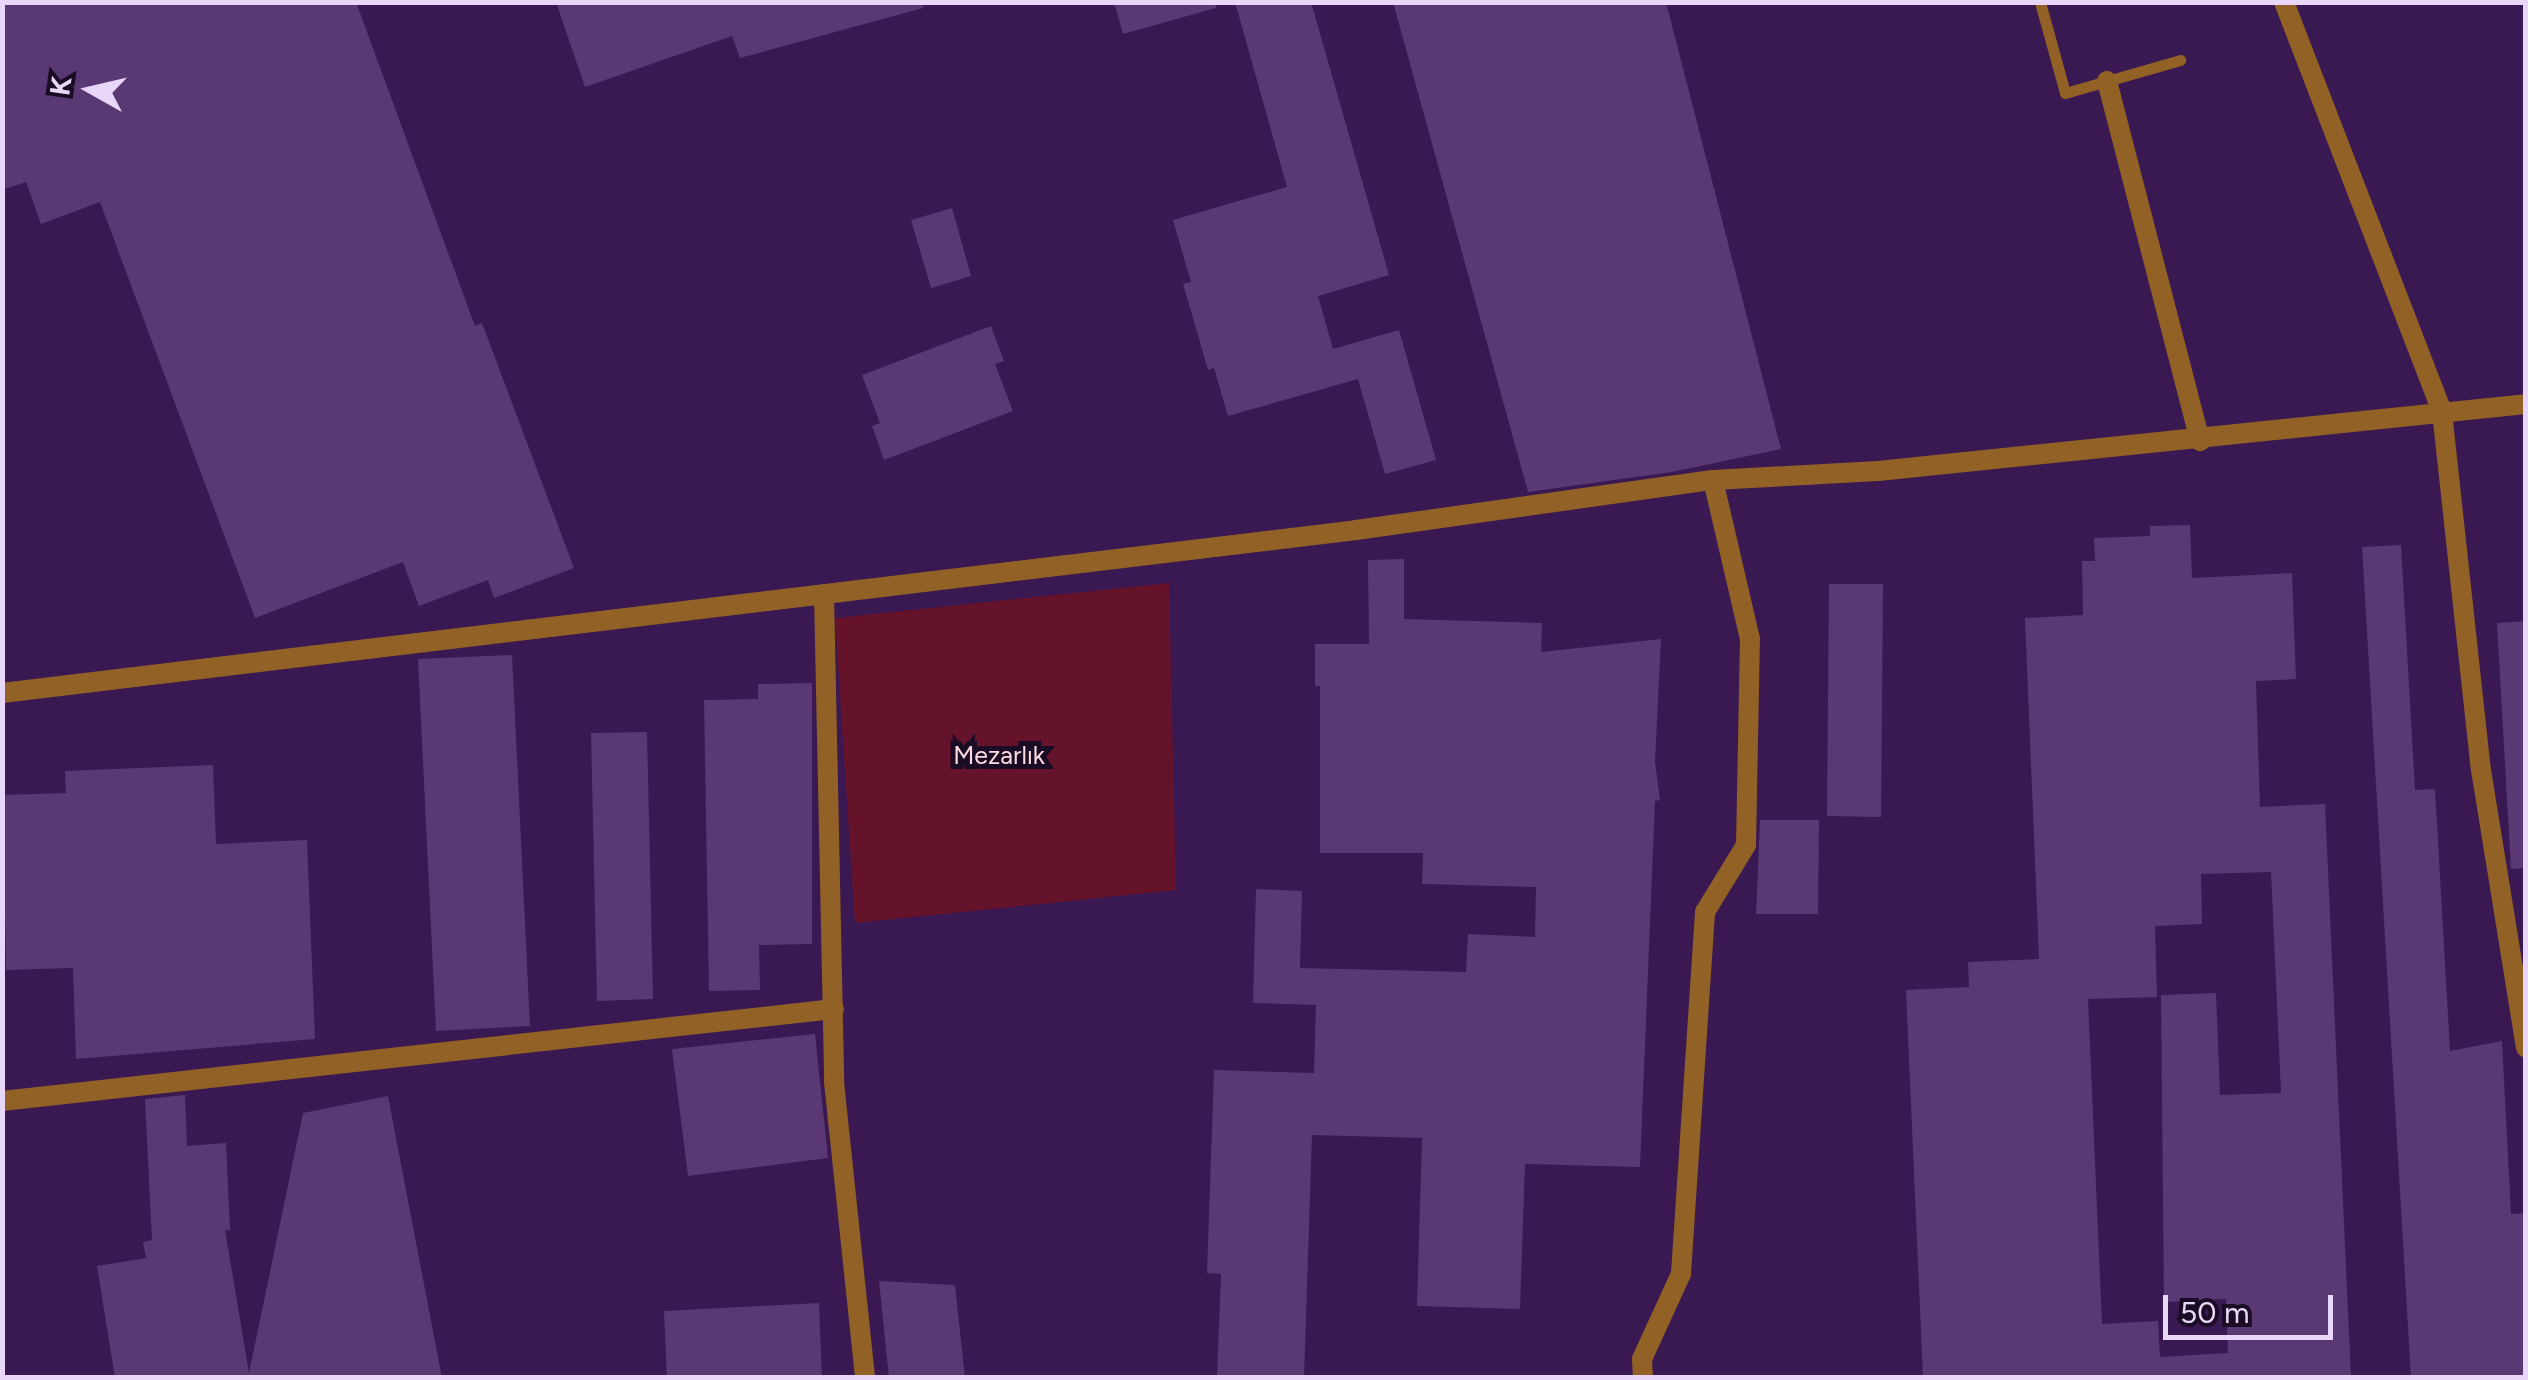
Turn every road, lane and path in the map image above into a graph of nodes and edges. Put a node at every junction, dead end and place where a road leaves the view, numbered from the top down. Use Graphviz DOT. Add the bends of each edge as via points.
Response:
graph roads {
  1 [pos="2040,2"];
  2 [pos="2284,2"];
  3 [pos="2180,60"];
  4 [pos="2108,81"];
  5 [pos="2526,404"];
  6 [pos="2442,412"];
  7 [pos="2200,440"];
  8 [pos="1713,480"];
  9 [pos="824,594"];
  10 [pos="2,693"];
  11 [pos="834,1009"];
  12 [pos="2526,1047"];
  13 [pos="2,1101"];
  14 [pos="864,1378"];
  15 [pos="1642,1378"];
  1 -- 4 [label="lane" via="2065,93"];
  2 -- 6 [label="street"];
  3 -- 4 [label="lane"];
  4 -- 7 [label="street"];
  5 -- 6 [label="street"];
  6 -- 7 [label="street"];
  6 -- 12 [label="street" via="2481,770"];
  7 -- 8 [label="street"];
  8 -- 9 [label="street"];
  8 -- 15 [label="street" via="1750,639 1746,846 1705,912 1681,1274 1642,1359"];
  9 -- 10 [label="street"];
  9 -- 11 [label="street"];
  11 -- 13 [label="street"];
  11 -- 14 [label="street" via="834,1082"];
}
